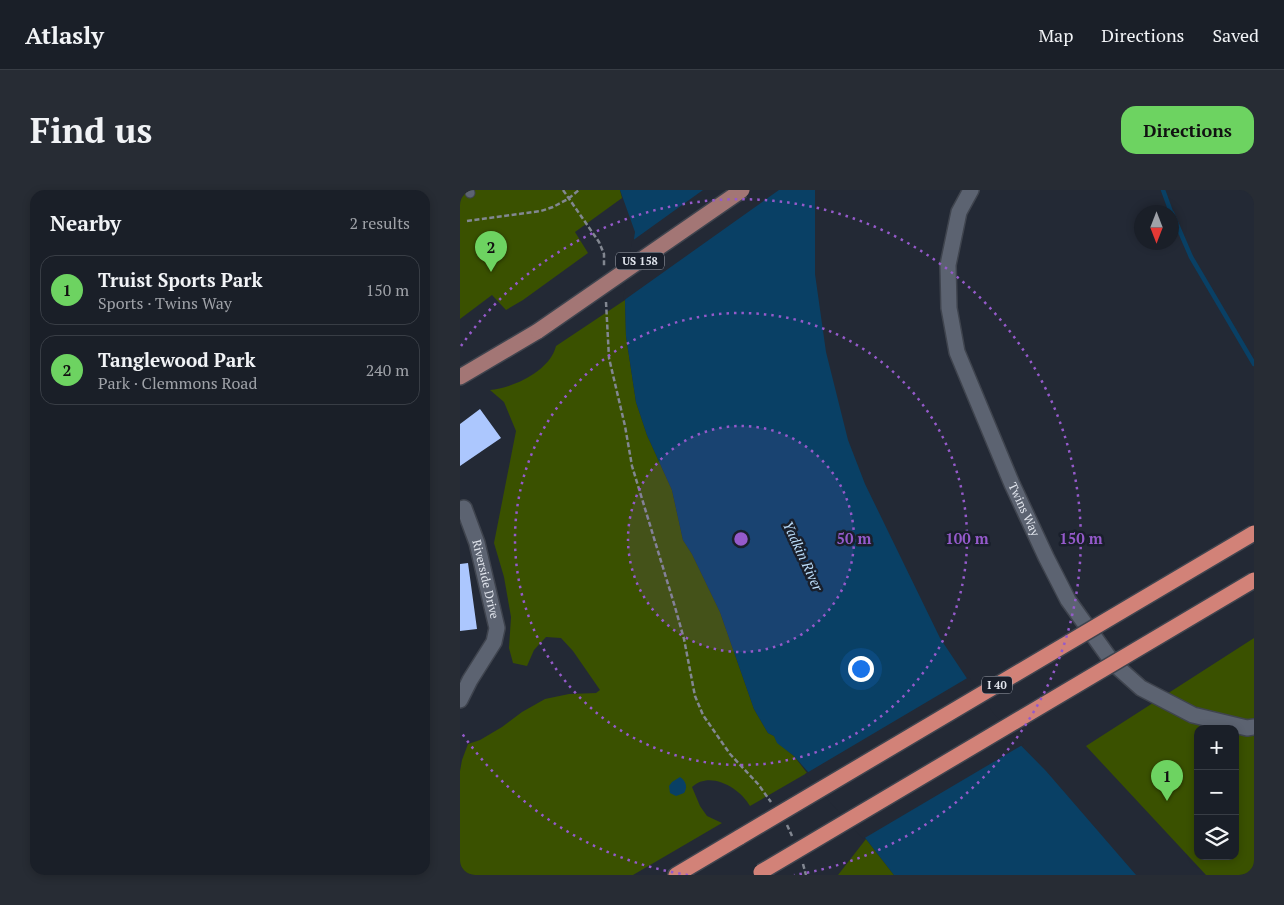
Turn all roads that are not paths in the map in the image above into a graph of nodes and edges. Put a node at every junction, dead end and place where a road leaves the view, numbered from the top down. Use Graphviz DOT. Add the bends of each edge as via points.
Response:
graph roads {
  1 [pos="742,190"];
  2 [pos="971,190"];
  3 [pos="460,376"];
  4 [pos="462,509"];
  5 [pos="1254,533"];
  6 [pos="1254,580"];
  7 [pos="460,700"];
  8 [pos="1254,728"];
  9 [pos="758,874"];
  10 [pos="676,875"];
  1 -- 3 [label="main road, US 158, bridge" via="538,331"];
  2 -- 8 [label="street, Twins Way" via="959,212 948,265 949,308 957,352 1012,484 1068,600 1113,662 1141,688 1193,714"];
  4 -- 7 [label="street, Riverside Drive" via="476,543 497,628 494,642"];
  5 -- 10 [label="highway, I 40, bridge"];
  6 -- 9 [label="highway, bridge"];
}
